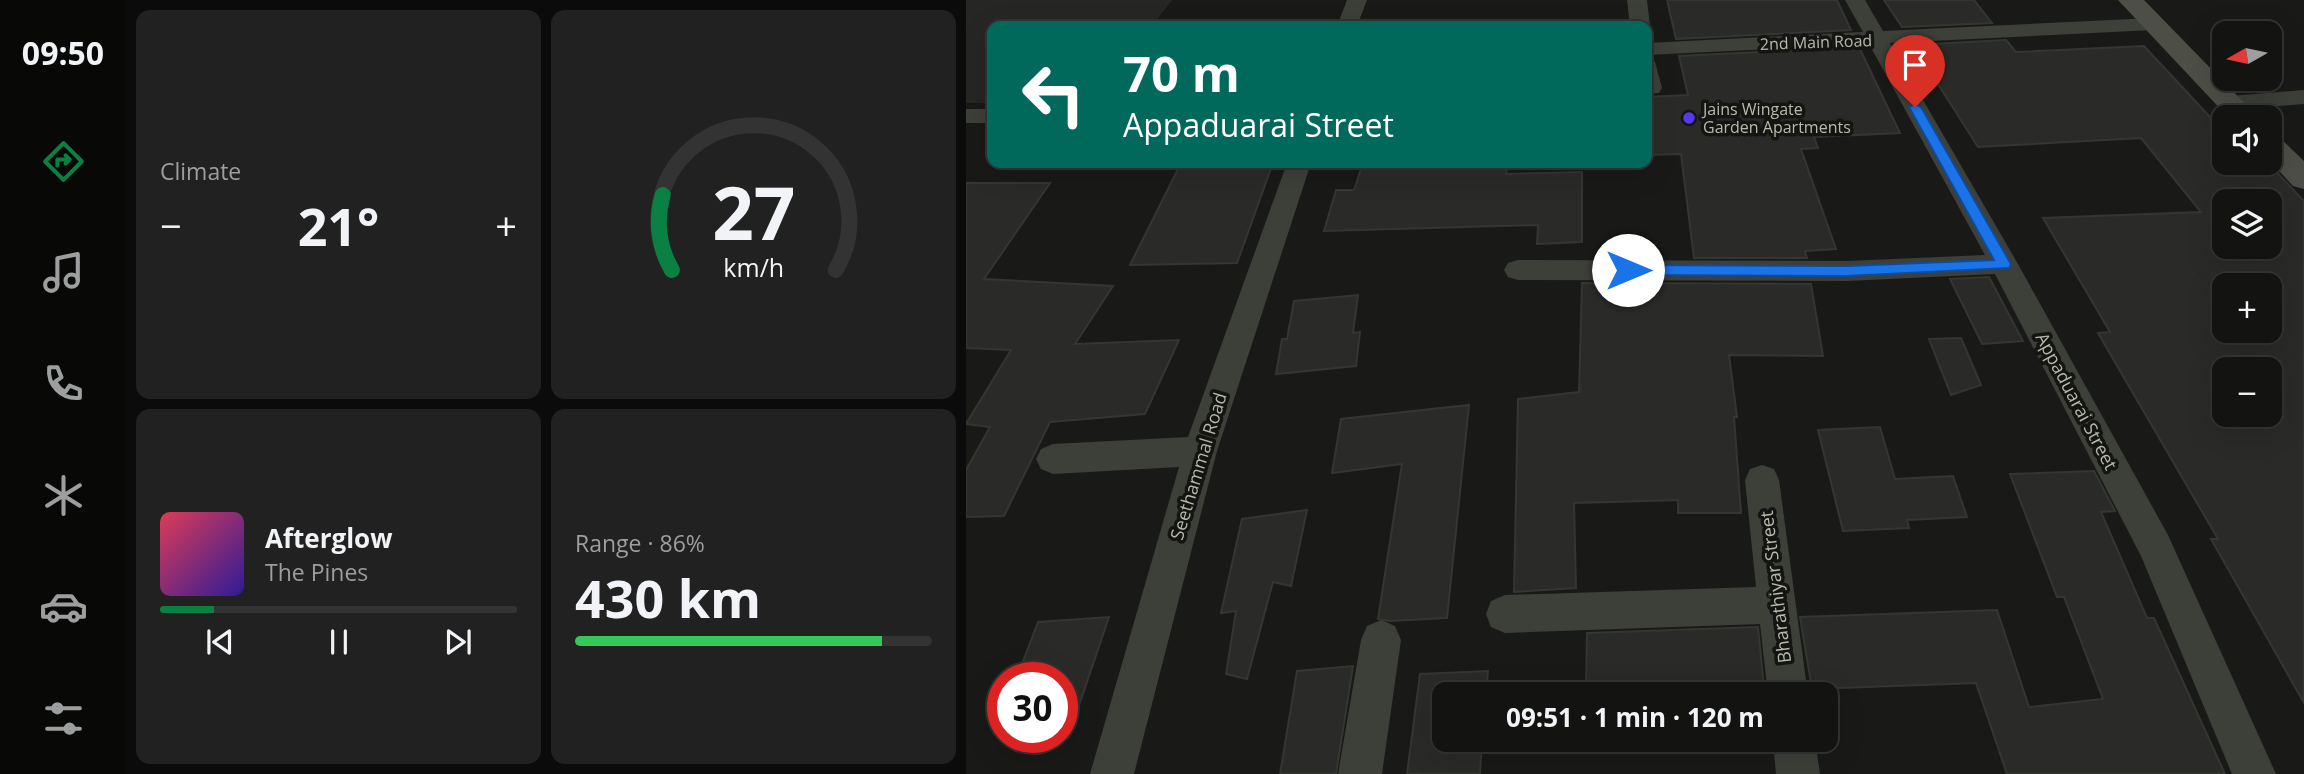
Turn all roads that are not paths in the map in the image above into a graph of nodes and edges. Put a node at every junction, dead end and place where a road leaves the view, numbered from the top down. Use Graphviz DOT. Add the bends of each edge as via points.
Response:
graph roads {
  1 [pos="1357,0"];
  2 [pos="1637,0"];
  3 [pos="1855,0"];
  4 [pos="2130,0"];
  5 [pos="1349,21"];
  6 [pos="1639,21"];
  7 [pos="2153,24"];
  8 [pos="1877,40"];
  9 [pos="1652,49"];
  10 [pos="2304,97"];
  11 [pos="2232,105"];
  12 [pos="2263,105"];
  13 [pos="966,116"];
  14 [pos="987,116"];
  15 [pos="2282,156"];
  16 [pos="1297,168"];
  17 [pos="2304,179"];
  18 [pos="2004,264"];
  19 [pos="1518,270"];
  20 [pos="1199,451"];
  21 [pos="1053,459"];
  22 [pos="1762,480"];
  23 [pos="1777,606"];
  24 [pos="1505,614"];
  25 [pos="1381,640"];
  26 [pos="1786,682"];
  27 [pos="1795,752"];
  28 [pos="1112,774"];
  29 [pos="1360,774"];
  30 [pos="1798,774"];
  31 [pos="2255,774"];
  1 -- 5 [label="street"];
  2 -- 6 [label="street"];
  3 -- 8 [label="street, Appaduarai Street"];
  4 -- 7 [label="main road"];
  7 -- 8 [label="street, 2nd Main Road"];
  7 -- 11 [label="main road"];
  8 -- 9 [label="street, 2nd Main Road"];
  8 -- 18 [label="street, Appaduarai Street"];
  10 -- 12 [label="street"];
  13 -- 14 [label="street"];
  15 -- 17 [label="main road"];
  16 -- 20 [label="street, Seethammal Road"];
  18 -- 19 [label="street" via="1847,271"];
  18 -- 31 [label="street, Appaduarai Street" via="2155,547"];
  20 -- 21 [label="street"];
  20 -- 28 [label="street, Seethammal Road"];
  22 -- 23 [label="street, Bharathiyar Street"];
  23 -- 24 [label="street"];
  23 -- 26 [label="street, Bharathiyar Street"];
  25 -- 29 [label="street"];
  27 -- 30 [label="street"];
}
